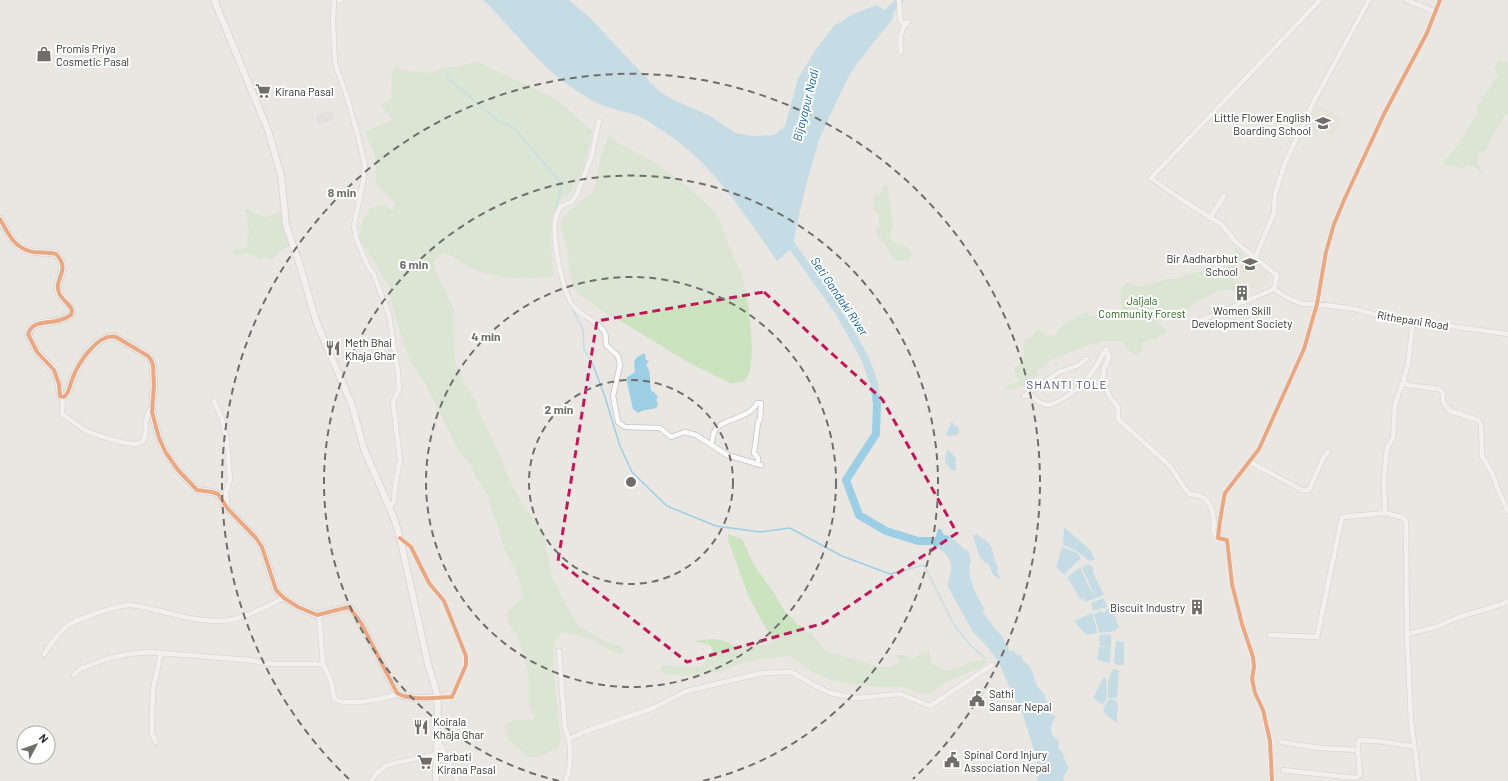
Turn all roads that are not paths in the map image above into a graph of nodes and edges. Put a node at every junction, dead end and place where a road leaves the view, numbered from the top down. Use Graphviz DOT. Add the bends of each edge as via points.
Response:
graph roads {
  1 [pos="214,0"];
  2 [pos="334,0"];
  3 [pos="899,0"];
  4 [pos="1320,0"];
  5 [pos="1369,0"];
  6 [pos="1406,0"];
  7 [pos="1440,0"];
  8 [pos="1436,12"];
  9 [pos="901,52"];
  10 [pos="598,121"];
  11 [pos="1224,196"];
  12 [pos="1210,218"];
  13 [pos="0,219"];
  14 [pos="1255,258"];
  15 [pos="1274,289"];
  16 [pos="1317,304"];
  17 [pos="1414,321"];
  18 [pos="1197,322"];
  19 [pos="1508,334"];
  20 [pos="1086,359"];
  21 [pos="1403,382"];
  22 [pos="63,397"];
  23 [pos="214,401"];
  24 [pos="152,407"];
  25 [pos="711,444"];
  26 [pos="1328,452"];
  27 [pos="1250,462"];
  28 [pos="755,464"];
  29 [pos="761,465"];
  30 [pos="390,508"];
  31 [pos="228,509"];
  32 [pos="1508,512"];
  33 [pos="1385,513"];
  34 [pos="400,538"];
  35 [pos="1218,538"];
  36 [pos="284,598"];
  37 [pos="1508,600"];
  38 [pos="319,616"];
  39 [pos="1406,634"];
  40 [pos="1269,635"];
  41 [pos="560,651"];
  42 [pos="161,653"];
  43 [pos="44,654"];
  44 [pos="323,664"];
  45 [pos="992,665"];
  46 [pos="74,675"];
  47 [pos="400,694"];
  48 [pos="438,697"];
  49 [pos="437,739"];
  50 [pos="569,739"];
  51 [pos="156,742"];
  52 [pos="1281,742"];
  53 [pos="1414,744"];
  54 [pos="1358,750"];
  55 [pos="437,754"];
  56 [pos="1283,770"];
  57 [pos="371,781"];
  58 [pos="436,781"];
  59 [pos="458,781"];
  60 [pos="565,781"];
  61 [pos="1272,781"];
  62 [pos="1419,781"];
  1 -- 30 [label="main road" via="268,130 282,175 286,225 316,321 352,405 364,449"];
  2 -- 30 [label="street" via="335,64 365,165 354,225 356,238 389,315 398,372 398,389 393,406 400,460 394,501"];
  3 -- 9 [label="street" via="900,20 903,23 908,22 901,33"];
  4 -- 12 [label="street" via="1151,178"];
  5 -- 14 [label="street" via="1314,101 1285,163 1275,194 1274,213"];
  6 -- 8 [label="street"];
  7 -- 8 [label="street"];
  8 -- 16 [label="street" via="1384,114 1334,224 1326,252"];
  10 -- 25 [label="street" via="591,158 576,196 571,202 561,206 556,217 555,233 560,274 574,307 599,326 605,333 606,345 618,356 620,365 613,396 618,422 625,427 660,428 671,436 685,432"];
  11 -- 12 [label="street"];
  12 -- 14 [label="street" via="1222,225 1236,242"];
  13 -- 22 [label="street" via="20,248 56,254 62,262 57,287 59,294 72,310 71,315 33,325 28,334 37,352 54,370 59,393"];
  14 -- 15 [label="street" via="1277,275"];
  15 -- 16 [label="street, Rithepani Road" via="1302,304"];
  15 -- 18 [label="street"];
  16 -- 17 [label="street, Rithepani Road"];
  16 -- 27 [label="street" via="1304,349 1265,437"];
  17 -- 19 [label="street, Rithepani Road"];
  17 -- 21 [label="street"];
  20 -- 35 [label="street" via="1079,365 1059,372 1024,396 1032,396 1039,403 1048,405 1066,397 1085,382 1106,350 1109,358 1103,378 1109,396 1118,407 1118,419 1169,465 1190,494 1206,499 1211,509 1213,530"];
  21 -- 32 [label="street" via="1407,385 1439,389 1443,393 1443,402 1450,411 1478,420 1481,424 1482,456"];
  21 -- 33 [label="street" via="1395,404 1393,438 1387,448 1384,479"];
  22 -- 24 [label="street" via="62,414 69,420 87,431 133,445 143,441 146,419"];
  22 -- 24 [label="street" via="68,393 86,355 98,342 110,336 151,360 154,385"];
  23 -- 31 [label="street" via="222,419 227,441 230,480 226,492"];
  24 -- 31 [label="street" via="158,438 166,453 197,490 218,494"];
  25 -- 28 [label="street" via="727,455"];
  25 -- 28 [label="street" via="714,431 725,422 754,410 757,403 760,404 754,453 758,462"];
  26 -- 27 [label="street" via="1309,490 1302,490"];
  27 -- 35 [label="street" via="1225,494"];
  28 -- 29 [label="street"];
  30 -- 34 [label="main road"];
  31 -- 36 [label="street" via="259,542 274,587"];
  33 -- 39 [label="street" via="1406,521"];
  33 -- 40 [label="street" via="1342,517 1317,637"];
  34 -- 48 [label="main road" via="426,658"];
  34 -- 48 [label="street" via="411,547 429,584 444,601 466,656 466,665 452,698"];
  35 -- 61 [label="street" via="1227,540 1232,584 1253,657 1252,679 1270,741"];
  36 -- 38 [label="street"];
  36 -- 43 [label="street" via="232,620 218,621 129,605 119,607 67,626"];
  37 -- 39 [label="street" via="1436,627"];
  38 -- 44 [label="street"];
  38 -- 47 [label="street" via="346,607 352,609 395,691"];
  39 -- 53 [label="street"];
  41 -- 50 [label="street" via="564,728"];
  42 -- 44 [label="street" via="272,664"];
  42 -- 46 [label="street" via="149,652 109,658 80,669"];
  42 -- 51 [label="street" via="153,689 152,734"];
  44 -- 47 [label="street" via="331,681 334,698 338,701 381,700"];
  45 -- 50 [label="street" via="930,706 900,694 856,698 830,693 791,672 762,673 687,691 653,708"];
  47 -- 48 [label="street" via="416,698"];
  48 -- 49 [label="main road"];
  49 -- 55 [label="main road"];
  49 -- 59 [label="street"];
  50 -- 60 [label="street" via="568,778"];
  52 -- 54 [label="street"];
  53 -- 54 [label="street" via="1411,746 1360,740"];
  53 -- 62 [label="street"];
  54 -- 56 [label="street" via="1360,776 1356,778"];
  55 -- 57 [label="street" via="387,765"];
  55 -- 58 [label="main road"];
}
